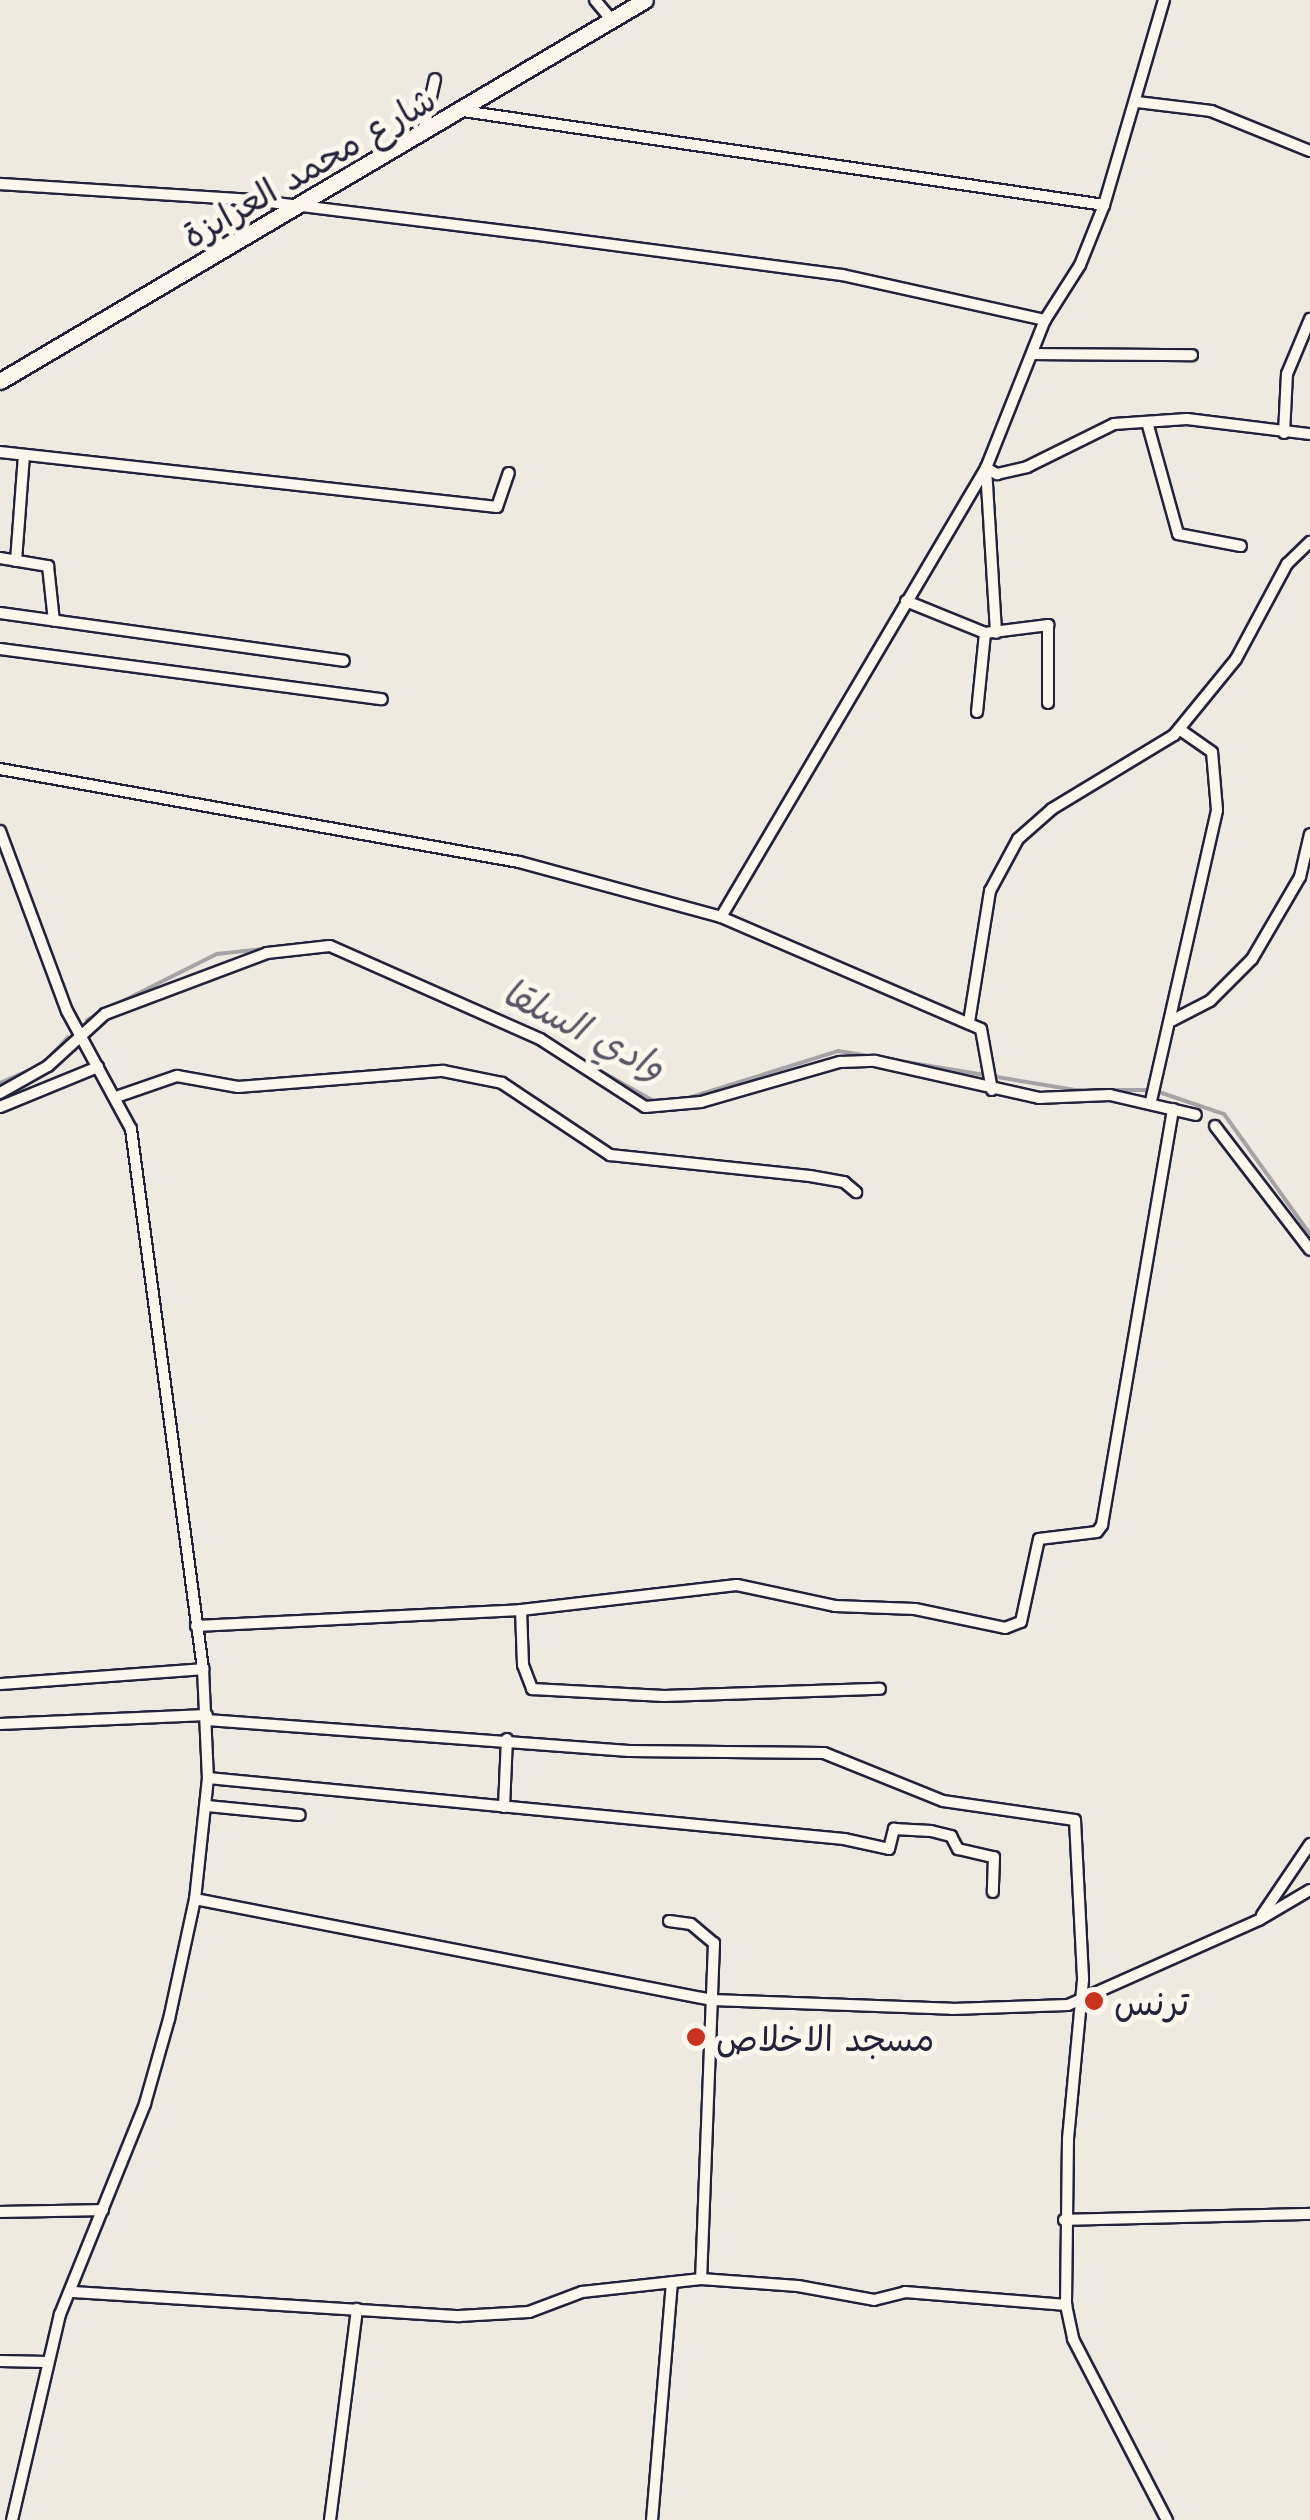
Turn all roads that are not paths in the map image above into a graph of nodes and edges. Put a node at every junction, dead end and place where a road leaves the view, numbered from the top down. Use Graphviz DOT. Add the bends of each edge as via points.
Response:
graph roads {
  1 [pos="594,0"];
  2 [pos="645,0"];
  3 [pos="1164,0"];
  4 [pos="611,19"];
  5 [pos="435,79"];
  6 [pos="1137,102"];
  7 [pos="463,111"];
  8 [pos="422,133"];
  9 [pos="1310,151"];
  10 [pos="0,184"];
  11 [pos="1104,205"];
  12 [pos="296,208"];
  13 [pos="1310,319"];
  14 [pos="1045,320"];
  15 [pos="1033,354"];
  16 [pos="1192,355"];
  17 [pos="0,381"];
  18 [pos="1147,422"];
  19 [pos="1284,432"];
  20 [pos="1309,434"];
  21 [pos="0,452"];
  22 [pos="24,455"];
  23 [pos="986,468"];
  24 [pos="509,473"];
  25 [pos="1310,542"];
  26 [pos="1241,546"];
  27 [pos="0,558"];
  28 [pos="16,561"];
  29 [pos="906,601"];
  30 [pos="0,613"];
  31 [pos="54,621"];
  32 [pos="991,633"];
  33 [pos="0,649"];
  34 [pos="344,661"];
  35 [pos="382,699"];
  36 [pos="1048,703"];
  37 [pos="976,712"];
  38 [pos="1180,728"];
  39 [pos="0,769"];
  40 [pos="0,831"];
  41 [pos="1310,834"];
  42 [pos="721,917"];
  43 [pos="1173,1020"];
  44 [pos="969,1022"];
  45 [pos="80,1034"];
  46 [pos="98,1066"];
  47 [pos="992,1090"];
  48 [pos="0,1092"];
  49 [pos="116,1097"];
  50 [pos="1151,1101"];
  51 [pos="0,1107"];
  52 [pos="1173,1109"];
  53 [pos="1196,1115"];
  54 [pos="1215,1126"];
  55 [pos="856,1192"];
  56 [pos="1310,1250"];
  57 [pos="521,1610"];
  58 [pos="196,1626"];
  59 [pos="203,1669"];
  60 [pos="0,1684"];
  61 [pos="880,1689"];
  62 [pos="207,1718"];
  63 [pos="0,1724"];
  64 [pos="507,1739"];
  65 [pos="208,1778"];
  66 [pos="207,1806"];
  67 [pos="504,1807"];
  68 [pos="300,1814"];
  69 [pos="1310,1844"];
  70 [pos="1310,1890"];
  71 [pos="994,1892"];
  72 [pos="195,1899"];
  73 [pos="1259,1920"];
  74 [pos="669,1921"];
  75 [pos="1080,1998"];
  76 [pos="712,2000"];
  77 [pos="103,2210"];
  78 [pos="0,2212"];
  79 [pos="1310,2214"];
  80 [pos="1064,2220"];
  81 [pos="701,2279"];
  82 [pos="672,2283"];
  83 [pos="73,2292"];
  84 [pos="1066,2306"];
  85 [pos="358,2309"];
  86 [pos="0,2361"];
  87 [pos="48,2362"];
  88 [pos="12,2520"];
  89 [pos="330,2520"];
  90 [pos="652,2520"];
  91 [pos="1167,2520"];
  1 -- 4 [label="street"];
  2 -- 4 [label="main road, شارع محمد العزايزة"];
  3 -- 6 [label="street"];
  4 -- 7 [label="main road, شارع محمد العزايزة"];
  5 -- 8 [label="street"];
  6 -- 9 [label="street" via="1211,111"];
  6 -- 11 [label="street"];
  7 -- 8 [label="main road, شارع محمد العزايزة"];
  7 -- 11 [label="street"];
  8 -- 12 [label="main road, شارع محمد العزايزة"];
  10 -- 12 [label="street"];
  11 -- 14 [label="street" via="1080,265"];
  12 -- 14 [label="street" via="842,275"];
  12 -- 17 [label="main road, شارع محمد العزايزة"];
  13 -- 19 [label="street" via="1287,374"];
  14 -- 15 [label="street"];
  15 -- 16 [label="street"];
  15 -- 23 [label="street"];
  18 -- 19 [label="street" via="1187,419"];
  18 -- 23 [label="street" via="1099,429 1027,467 997,474"];
  18 -- 26 [label="street" via="1178,534"];
  19 -- 20 [label="street"];
  21 -- 22 [label="street"];
  22 -- 24 [label="street" via="498,507"];
  22 -- 28 [label="street"];
  23 -- 29 [label="street"];
  23 -- 32 [label="street"];
  25 -- 38 [label="street" via="1287,564 1236,659"];
  27 -- 28 [label="street"];
  28 -- 31 [label="street" via="48,566"];
  29 -- 32 [label="street"];
  29 -- 42 [label="street"];
  30 -- 31 [label="street"];
  31 -- 34 [label="street"];
  32 -- 36 [label="street" via="1048,624"];
  32 -- 37 [label="street"];
  33 -- 35 [label="street"];
  38 -- 43 [label="street" via="1212,752 1217,810"];
  38 -- 44 [label="street" via="1018,839 990,891"];
  39 -- 42 [label="street" via="520,862"];
  40 -- 45 [label="street"];
  41 -- 43 [label="street" via="1300,877 1252,959 1210,1001"];
  42 -- 44 [label="street"];
  43 -- 50 [label="street"];
  44 -- 47 [label="street" via="989,1046"];
  45 -- 46 [label="street"];
  45 -- 47 [label="street" via="105,1014 194,977 267,953 330,946 540,1039 646,1108 701,1102 840,1062 874,1061"];
  45 -- 48 [label="street" via="48,1066"];
  46 -- 49 [label="street"];
  46 -- 51 [label="street"];
  47 -- 50 [label="street"];
  49 -- 55 [label="street" via="177,1076 238,1086 443,1071 502,1083 610,1155 810,1176 844,1182"];
  49 -- 58 [label="street" via="131,1129 142,1184 162,1397"];
  50 -- 52 [label="street"];
  52 -- 53 [label="street"];
  52 -- 57 [label="street" via="1102,1525 1098,1532 1039,1539 1020,1622 1005,1628 737,1585"];
  54 -- 56 [label="street"];
  57 -- 58 [label="street"];
  57 -- 61 [label="street" via="532,1689 650,1696"];
  58 -- 59 [label="street"];
  59 -- 60 [label="street"];
  59 -- 62 [label="street"];
  62 -- 63 [label="street"];
  62 -- 64 [label="street" via="355,1736"];
  62 -- 65 [label="street"];
  64 -- 67 [label="street"];
  64 -- 75 [label="street" via="629,1751 824,1753 943,1801 1070,1818 1079,1859"];
  65 -- 66 [label="street"];
  65 -- 67 [label="street"];
  66 -- 68 [label="street"];
  66 -- 72 [label="street"];
  67 -- 71 [label="street" via="844,1838 889,1849 894,1829 931,1831 950,1836 958,1849 994,1857"];
  69 -- 73 [label="street"];
  70 -- 73 [label="street"];
  72 -- 76 [label="street"];
  72 -- 77 [label="street" via="145,2104"];
  73 -- 75 [label="street"];
  74 -- 76 [label="street" via="691,1924 714,1943"];
  75 -- 76 [label="street" via="1068,2005 952,2009"];
  75 -- 80 [label="street"];
  76 -- 81 [label="street"];
  77 -- 78 [label="street"];
  77 -- 83 [label="street"];
  79 -- 80 [label="street"];
  80 -- 84 [label="street"];
  81 -- 82 [label="street"];
  81 -- 84 [label="street" via="874,2300 905,2292"];
  82 -- 85 [label="street" via="582,2292 529,2312 460,2316"];
  82 -- 90 [label="street"];
  83 -- 85 [label="street"];
  83 -- 87 [label="street"];
  84 -- 91 [label="street" via="1072,2339"];
  85 -- 89 [label="street"];
  86 -- 87 [label="street"];
  87 -- 88 [label="street"];
}
